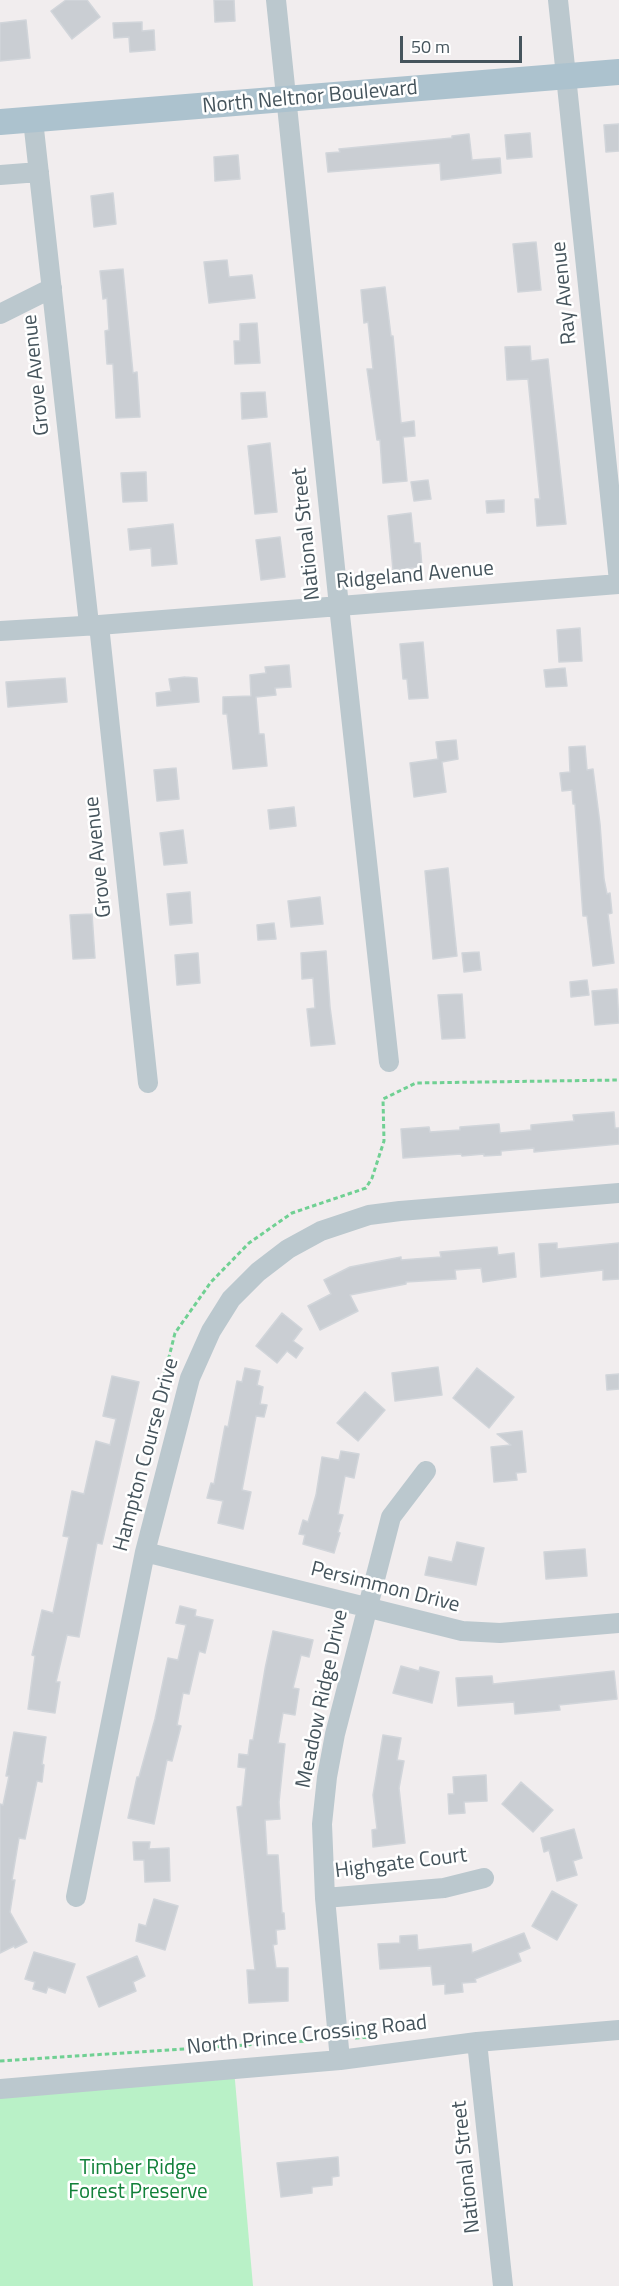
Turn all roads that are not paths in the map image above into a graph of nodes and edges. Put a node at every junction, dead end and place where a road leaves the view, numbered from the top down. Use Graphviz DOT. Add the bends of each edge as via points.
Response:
graph roads {
  1 [pos="276,0"];
  2 [pos="558,0"];
  3 [pos="619,72"];
  4 [pos="567,76"];
  5 [pos="286,100"];
  6 [pos="33,120"];
  7 [pos="0,122"];
  8 [pos="39,172"];
  9 [pos="0,175"];
  10 [pos="52,288"];
  11 [pos="0,314"];
  12 [pos="619,582"];
  13 [pos="339,606"];
  14 [pos="94,625"];
  15 [pos="0,631"];
  16 [pos="389,1062"];
  17 [pos="148,1083"];
  18 [pos="619,1193"];
  19 [pos="426,1471"];
  20 [pos="145,1552"];
  21 [pos="368,1607"];
  22 [pos="619,1623"];
  23 [pos="484,1878"];
  24 [pos="76,1897"];
  25 [pos="325,1898"];
  26 [pos="619,2030"];
  27 [pos="477,2042"];
  28 [pos="340,2060"];
  29 [pos="0,2090"];
  30 [pos="503,2286"];
  1 -- 5 [label="street, National Street"];
  2 -- 4 [label="street, Ray Avenue"];
  3 -- 4 [label="main road, North Neltnor Boulevard"];
  4 -- 5 [label="main road, North Neltnor Boulevard"];
  4 -- 12 [label="street, Ray Avenue"];
  5 -- 6 [label="main road, North Neltnor Boulevard"];
  5 -- 13 [label="street, National Street"];
  6 -- 7 [label="main road, North Neltnor Boulevard"];
  6 -- 8 [label="street, Grove Avenue"];
  8 -- 9 [label="street"];
  8 -- 10 [label="street, Grove Avenue"];
  10 -- 11 [label="street"];
  10 -- 14 [label="street, Grove Avenue"];
  12 -- 13 [label="street, Ridgeland Avenue"];
  13 -- 14 [label="street, Ridgeland Avenue"];
  13 -- 16 [label="street, National Street"];
  14 -- 15 [label="street, Ridgeland Avenue"];
  14 -- 17 [label="street, Grove Avenue"];
  18 -- 20 [label="street, Hampton Course Drive" via="369,1215 321,1231 273,1260 231,1299 211,1331 190,1378"];
  19 -- 21 [label="street, Meadow Ridge Drive" via="391,1517"];
  20 -- 21 [label="street, Persimmon Drive"];
  20 -- 24 [label="street, Hampton Course Drive"];
  21 -- 22 [label="street, Persimmon Drive" via="442,1628 479,1633"];
  21 -- 25 [label="street, Meadow Ridge Drive" via="327,1777 322,1824"];
  23 -- 25 [label="street, Highgate Court" via="444,1888"];
  25 -- 28 [label="street, Meadow Ridge Drive"];
  26 -- 27 [label="street, North Prince Crossing Road"];
  27 -- 28 [label="street, North Prince Crossing Road"];
  27 -- 30 [label="street, National Street"];
  28 -- 29 [label="street, North Prince Crossing Road"];
}
